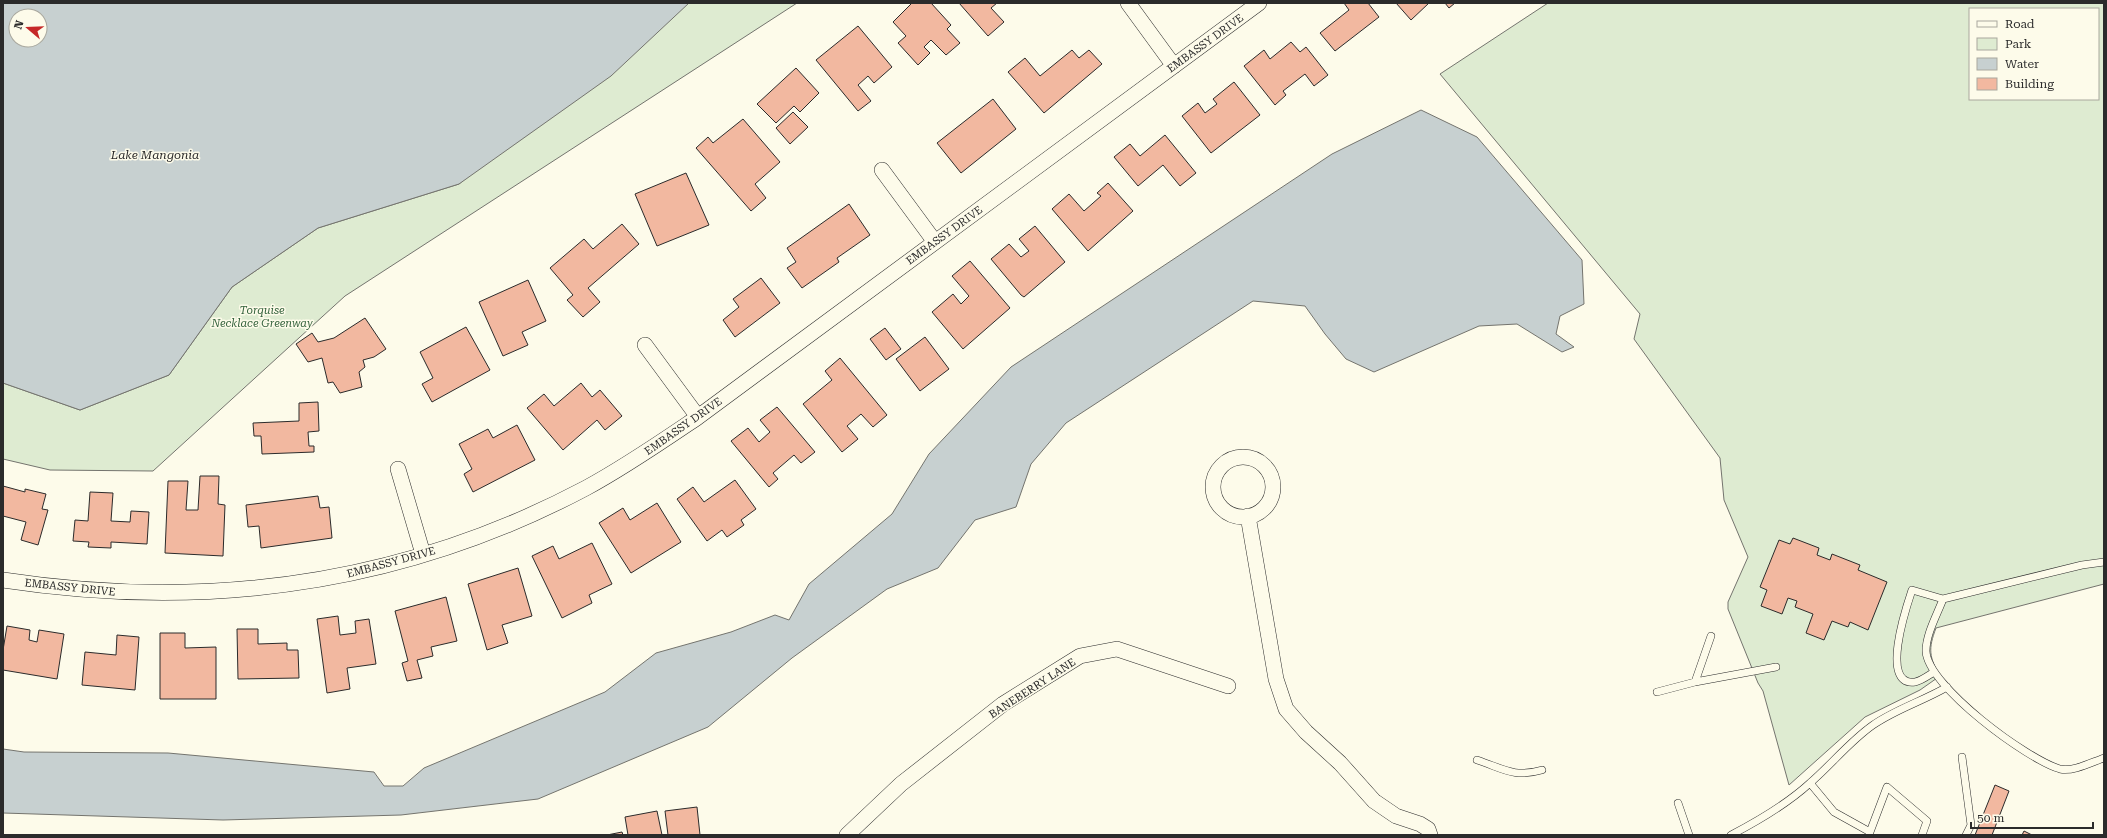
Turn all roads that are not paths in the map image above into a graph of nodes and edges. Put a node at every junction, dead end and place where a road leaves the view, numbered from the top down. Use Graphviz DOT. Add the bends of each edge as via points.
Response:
graph roads {
  1 [pos="1128,3"];
  2 [pos="1259,3"];
  3 [pos="1174,66"];
  4 [pos="882,170"];
  5 [pos="935,242"];
  6 [pos="645,345"];
  7 [pos="698,417"];
  8 [pos="398,469"];
  9 [pos="1248,516"];
  10 [pos="424,554"];
  11 [pos="2104,562"];
  12 [pos="3,580"];
  13 [pos="1943,599"];
  14 [pos="1711,636"];
  15 [pos="1776,667"];
  16 [pos="1934,672"];
  17 [pos="1695,682"];
  18 [pos="1228,686"];
  19 [pos="1947,687"];
  20 [pos="1657,692"];
  21 [pos="1962,757"];
  22 [pos="2104,758"];
  23 [pos="1477,760"];
  24 [pos="1542,770"];
  25 [pos="1810,783"];
  26 [pos="1678,803"];
  27 [pos="1870,834"];
  28 [pos="847,835"];
  29 [pos="1430,835"];
  30 [pos="1689,835"];
  31 [pos="1731,835"];
  32 [pos="1922,835"];
  33 [pos="1966,835"];
  1 -- 3 [label="street"];
  2 -- 3 [label="street, EMBASSY DRIVE"];
  3 -- 5 [label="street, EMBASSY DRIVE"];
  4 -- 5 [label="street"];
  5 -- 7 [label="street, EMBASSY DRIVE"];
  6 -- 7 [label="street"];
  7 -- 10 [label="street, EMBASSY DRIVE" via="649,451 586,488 499,527"];
  8 -- 10 [label="street"];
  9 -- 9 [label="street" via="1231,515 1217,502 1213,493 1215,474 1228,460 1237,457 1257,459 1271,474 1274,484 1268,504 1261,512"];
  9 -- 29 [label="street" via="1276,679 1286,709 1306,732 1340,762 1374,801 1396,816 1420,824 1428,829"];
  10 -- 12 [label="street, EMBASSY DRIVE" via="379,567 321,579 220,592 102,592"];
  11 -- 13 [label="lane" via="2082,565"];
  13 -- 16 [label="lane" via="1928,636 1926,652"];
  13 -- 16 [label="lane" via="1912,590 1901,623 1896,661 1900,675 1908,681 1916,682"];
  14 -- 17 [label="lane"];
  15 -- 17 [label="lane"];
  16 -- 19 [label="lane"];
  17 -- 20 [label="lane"];
  18 -- 28 [label="street, BANEBERRY LANE" via="1117,649 1080,656 1004,704 900,784"];
  19 -- 22 [label="lane" via="1977,717 2012,743 2061,769 2074,768"];
  19 -- 25 [label="lane" via="1874,725 1855,739"];
  21 -- 33 [label="lane" via="1971,825"];
  23 -- 24 [label="lane" via="1514,773 1526,774"];
  25 -- 27 [label="lane" via="1834,812"];
  25 -- 31 [label="lane" via="1775,810"];
  26 -- 30 [label="lane"];
  27 -- 32 [label="lane" via="1887,787 1927,821"];
}
